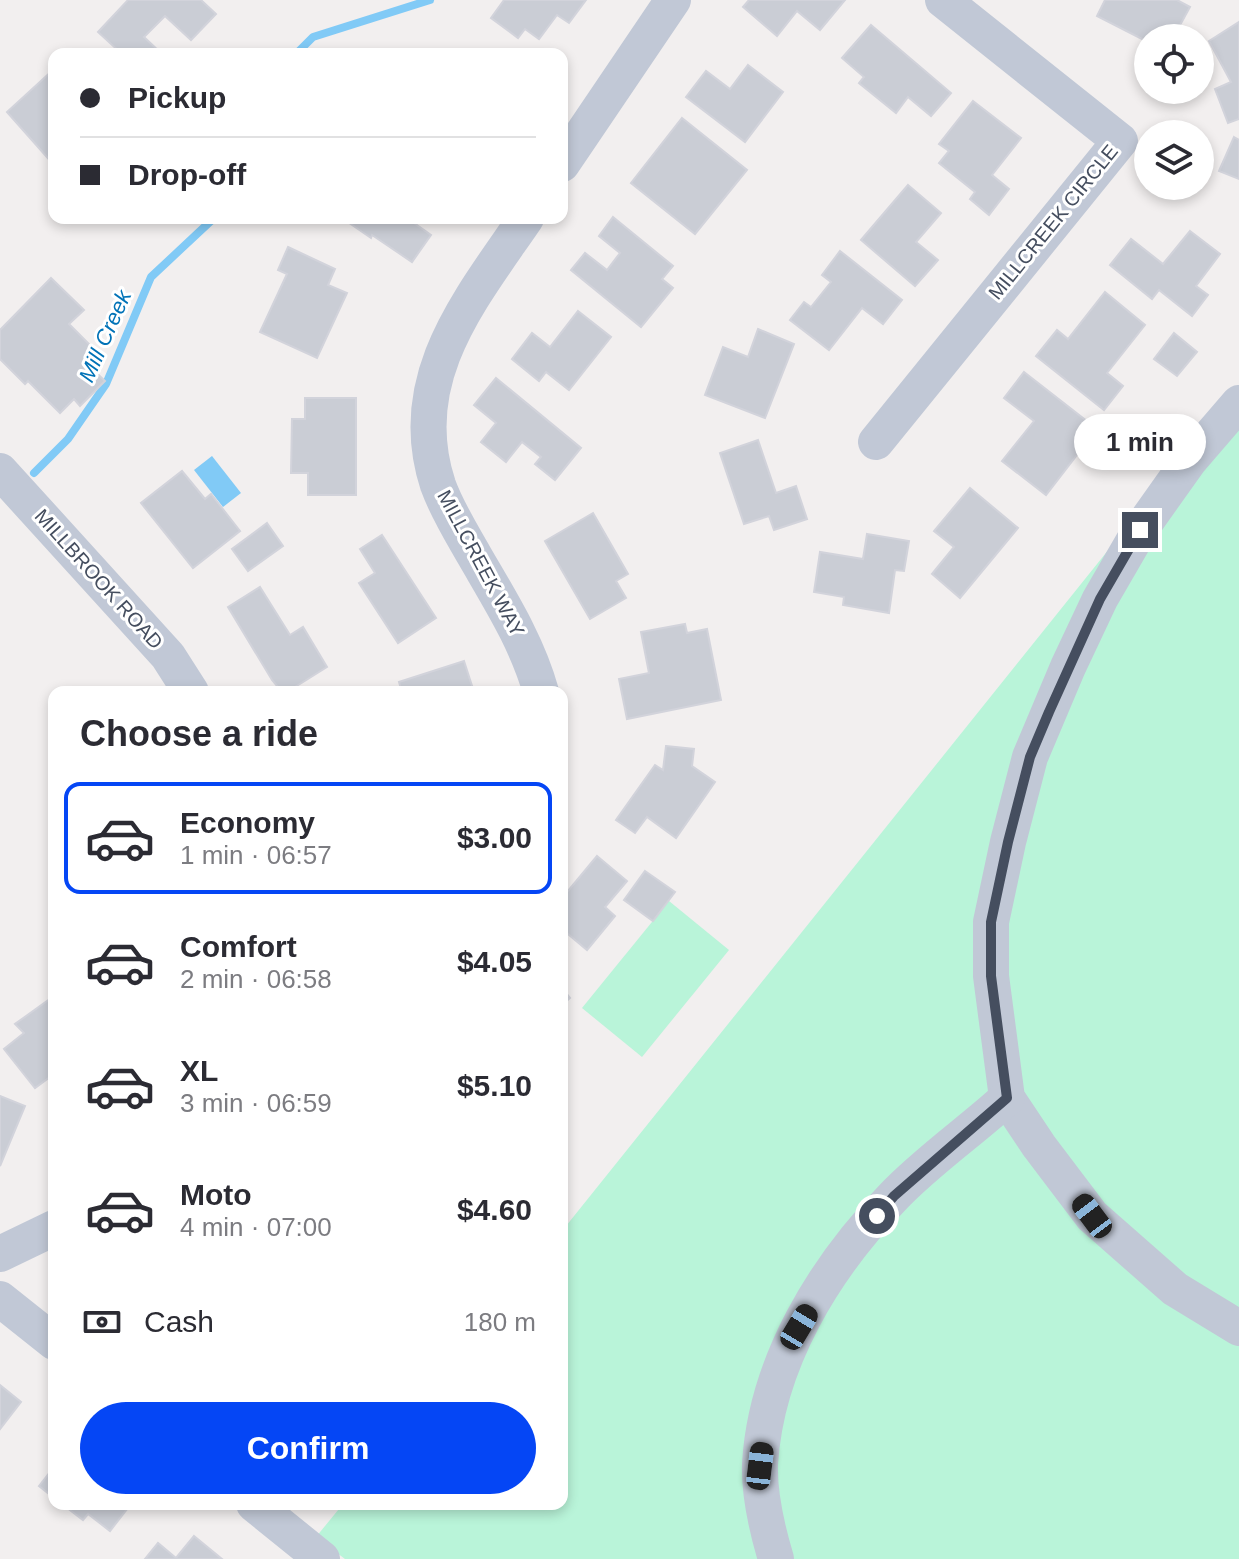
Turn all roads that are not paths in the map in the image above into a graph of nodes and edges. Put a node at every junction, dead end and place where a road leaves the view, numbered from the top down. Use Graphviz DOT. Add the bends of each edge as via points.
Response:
graph roads {
  1 [pos="673,0"];
  2 [pos="943,0"];
  3 [pos="568,155"];
  4 [pos="522,224"];
  5 [pos="1239,403"];
  6 [pos="876,442"];
  7 [pos="0,471"];
  8 [pos="187,686"];
  9 [pos="539,686"];
  10 [pos="1007,1098"];
  11 [pos="48,1231"];
  12 [pos="0,1254"];
  13 [pos="0,1299"];
  14 [pos="1239,1328"];
  15 [pos="48,1337"];
  16 [pos="261,1510"];
  17 [pos="311,1556"];
  18 [pos="776,1559"];
  1 -- 3 [label="street"];
  2 -- 6 [label="street, MILLCREEK CIRCLE" via="1120,141"];
  4 -- 9 [label="street, MILLCREEK WAY" via="450,336 433,382 428,430 446,505 522,639"];
  5 -- 10 [label="street" via="1140,530 1100,599 1030,757 991,922 991,976"];
  7 -- 8 [label="street, MILLBROOK ROAD" via="168,656"];
  10 -- 14 [label="street" via="1092,1216 1175,1289"];
  10 -- 18 [label="street" via="894,1196 842,1255 799,1327 768,1401 760,1466 766,1526"];
  11 -- 12 [label="street"];
  13 -- 15 [label="street"];
  16 -- 17 [label="street"];
}
